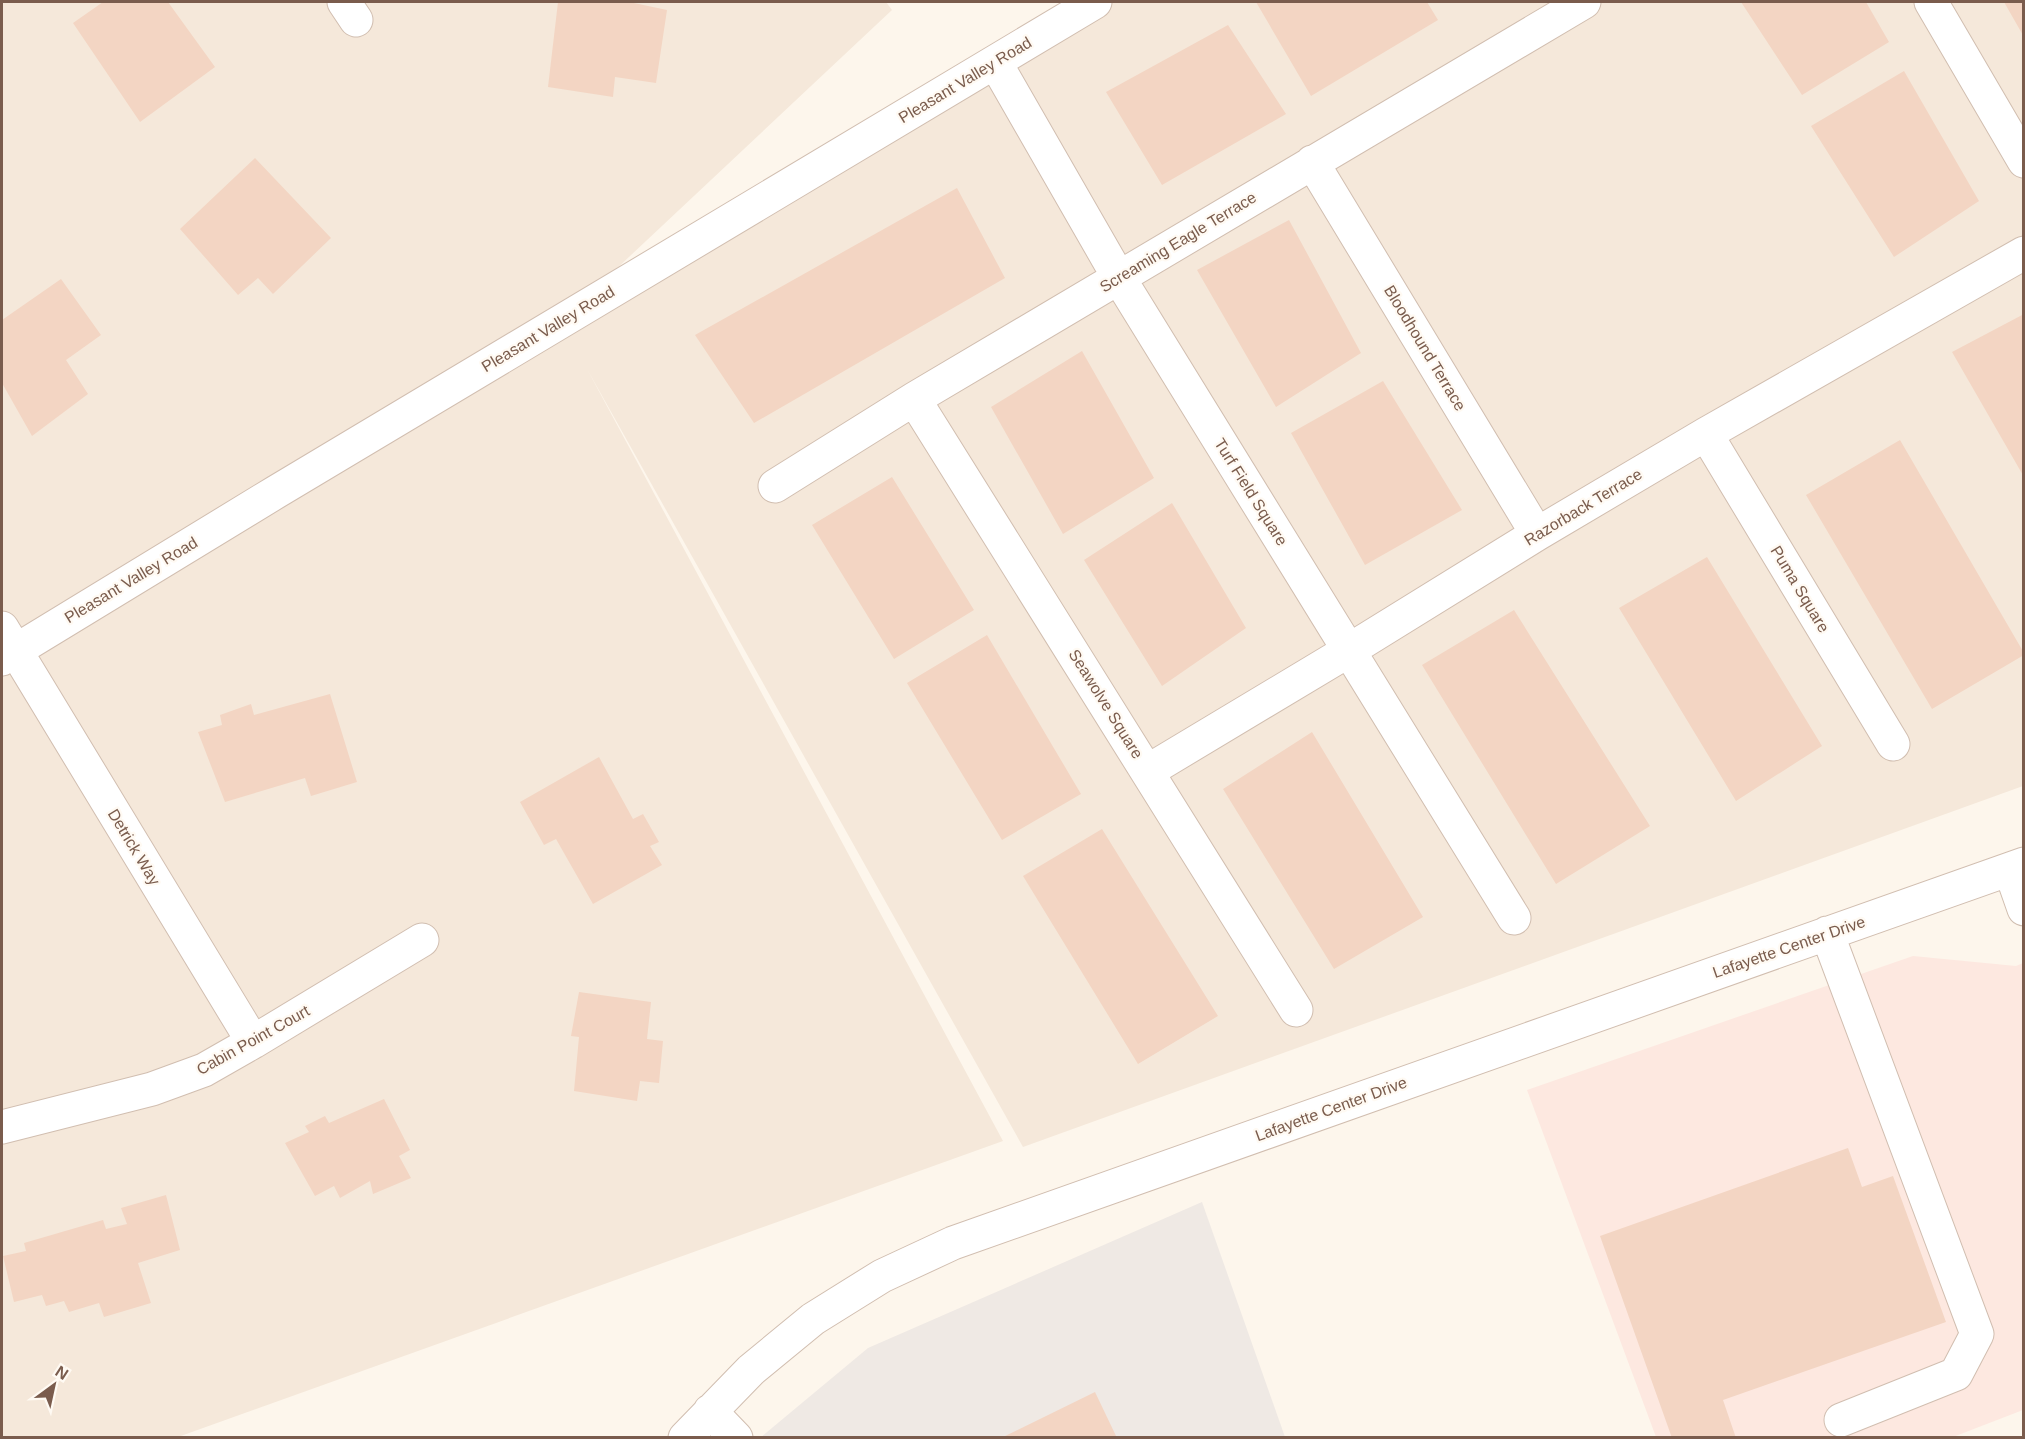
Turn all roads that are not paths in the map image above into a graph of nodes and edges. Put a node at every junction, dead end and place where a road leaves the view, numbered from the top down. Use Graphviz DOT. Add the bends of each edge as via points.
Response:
graph roads {
  1 [pos="1095,2"];
  2 [pos="1584,2"];
  3 [pos="1931,2"];
  4 [pos="995,62"];
  5 [pos="2024,161"];
  6 [pos="1312,162"];
  7 [pos="2024,253"];
  8 [pos="1119,278"];
  9 [pos="914,399"];
  10 [pos="1706,434"];
  11 [pos="775,486"];
  12 [pos="1537,534"];
  13 [pos="6,646"];
  14 [pos="1348,651"];
  15 [pos="1893,744"];
  16 [pos="1148,771"];
  17 [pos="2017,867"];
  18 [pos="2024,909"];
  19 [pos="1514,918"];
  20 [pos="1827,933"];
  21 [pos="422,940"];
  22 [pos="1296,1011"];
  23 [pos="253,1042"];
  24 [pos="2,1127"];
  25 [pos="710,1411"];
  26 [pos="1841,1420"];
  27 [pos="685,1437"];
  28 [pos="736,1437"];
  1 -- 4 [label="street, Pleasant Valley Road"];
  2 -- 6 [label="street, Screaming Eagle Terrace"];
  3 -- 5 [label="street"];
  4 -- 8 [label="street, Turf Field Square"];
  4 -- 13 [label="street, Pleasant Valley Road" via="276,492"];
  6 -- 8 [label="street, Screaming Eagle Terrace"];
  6 -- 12 [label="street, Bloodhound Terrace"];
  7 -- 10 [label="street, Razorback Terrace"];
  8 -- 9 [label="street, Screaming Eagle Terrace"];
  8 -- 14 [label="street, Turf Field Square"];
  9 -- 11 [label="street, Screaming Eagle Terrace"];
  9 -- 16 [label="street, Seawolve Square"];
  10 -- 12 [label="street, Razorback Terrace"];
  10 -- 15 [label="street, Puma Square"];
  12 -- 14 [label="street, Razorback Terrace"];
  13 -- 23 [label="street, Detrick Way"];
  14 -- 16 [label="street, Razorback Terrace"];
  14 -- 19 [label="street, Turf Field Square"];
  16 -- 22 [label="street, Seawolve Square"];
  17 -- 18 [label="street"];
  17 -- 20 [label="street, Lafayette Center Drive"];
  20 -- 25 [label="street, Lafayette Center Drive" via="953,1243 882,1276 813,1319 751,1370"];
  20 -- 26 [label="street" via="1977,1334 1956,1374"];
  21 -- 23 [label="street, Cabin Point Court"];
  23 -- 24 [label="street, Cabin Point Court" via="204,1070 152,1089"];
  25 -- 27 [label="street, Lafayette Center Drive"];
  25 -- 28 [label="street"];
}
